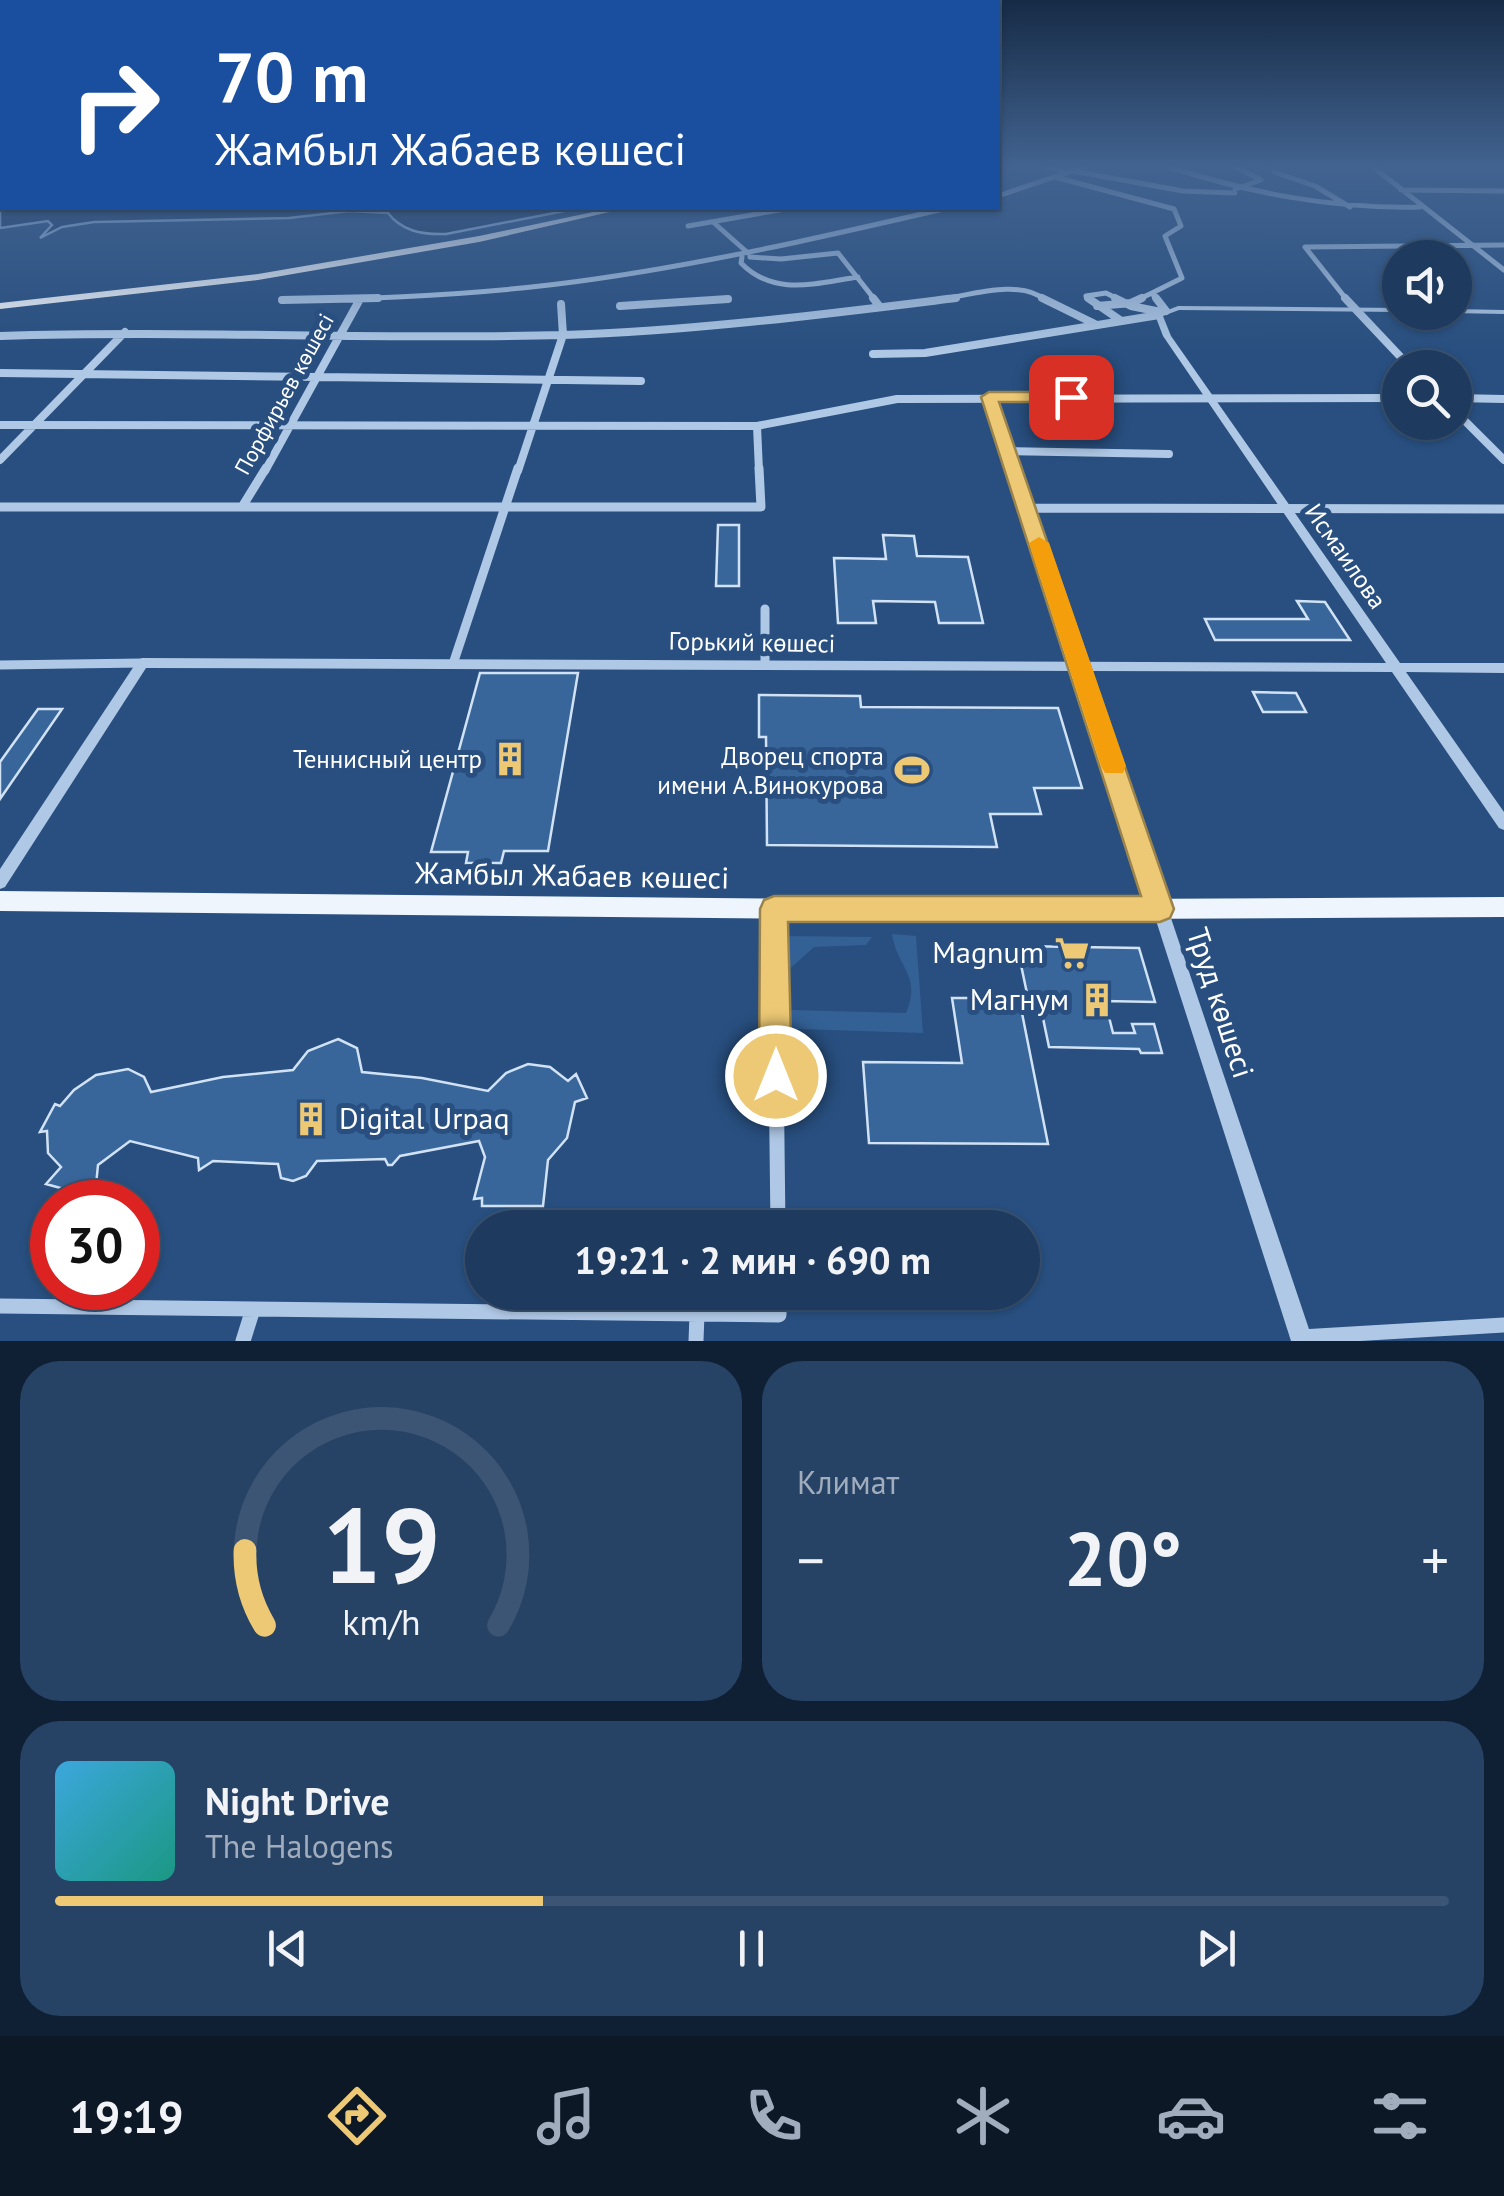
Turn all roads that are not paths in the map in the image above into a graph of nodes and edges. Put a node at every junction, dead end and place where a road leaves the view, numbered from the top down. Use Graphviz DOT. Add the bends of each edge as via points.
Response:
graph roads {
  1 [pos="529,229"];
  2 [pos="719,229"];
  3 [pos="859,229"];
  4 [pos="1176,229"];
  5 [pos="1382,246"];
  6 [pos="1472,246"];
  7 [pos="1504,246"];
  8 [pos="744,255"];
  9 [pos="1504,270"];
  10 [pos="858,277"];
  11 [pos="1152,292"];
  12 [pos="360,299"];
  13 [pos="728,299"];
  14 [pos="282,300"];
  15 [pos="560,304"];
  16 [pos="656,304"];
  17 [pos="1125,304"];
  18 [pos="0,306"];
  19 [pos="620,306"];
  20 [pos="1097,306"];
  21 [pos="880,307"];
  22 [pos="1354,309"];
  23 [pos="1382,310"];
  24 [pos="1472,311"];
  25 [pos="1162,312"];
  26 [pos="1504,312"];
  27 [pos="1121,320"];
  28 [pos="1095,324"];
  29 [pos="656,330"];
  30 [pos="125,332"];
  31 [pos="342,334"];
  32 [pos="562,335"];
  33 [pos="0,336"];
  34 [pos="1394,350"];
  35 [pos="873,354"];
  36 [pos="0,373"];
  37 [pos="84,374"];
  38 [pos="319,377"];
  39 [pos="548,380"];
  40 [pos="641,380"];
  41 [pos="989,397"];
  42 [pos="1210,398"];
  43 [pos="1382,398"];
  44 [pos="1472,398"];
  45 [pos="1504,398"];
  46 [pos="0,425"];
  47 [pos="34,425"];
  48 [pos="293,426"];
  49 [pos="756,426"];
  50 [pos="532,428"];
  51 [pos="1472,428"];
  52 [pos="1008,451"];
  53 [pos="1169,454"];
  54 [pos="0,460"];
  55 [pos="1504,460"];
  56 [pos="0,507"];
  57 [pos="242,507"];
  58 [pos="507,508"];
  59 [pos="1027,508"];
  60 [pos="1286,509"];
  61 [pos="1504,509"];
  62 [pos="764,608"];
  63 [pos="454,661"];
  64 [pos="142,662"];
  65 [pos="0,664"];
  66 [pos="766,664"];
  67 [pos="1081,668"];
  68 [pos="1396,668"];
  69 [pos="1504,668"];
  70 [pos="1504,824"];
  71 [pos="0,882"];
  72 [pos="0,901"];
  73 [pos="1504,907"];
  74 [pos="774,909"];
  75 [pos="1160,909"];
  76 [pos="778,1210"];
  77 [pos="0,1306"];
  78 [pos="253,1310"];
  79 [pos="780,1310"];
  80 [pos="697,1314"];
  81 [pos="1504,1325"];
  82 [pos="1302,1339"];
  83 [pos="243,1341"];
  84 [pos="696,1341"];
  1 -- 18 [label="highway" via="258,277"];
  2 -- 8 [label="street"];
  3 -- 8 [label="street"];
  4 -- 11 [label="street" via="1165,236 1182,278"];
  5 -- 22 [label="street" via="1305,249"];
  6 -- 7 [label="street"];
  6 -- 9 [label="street"];
  8 -- 10 [label="street" via="838,253"];
  8 -- 10 [label="street" via="740,262 748,272 774,286"];
  8 -- 12 [label="street" via="586,281"];
  10 -- 21 [label="street"];
  11 -- 17 [label="street"];
  11 -- 25 [label="street"];
  12 -- 14 [label="street"];
  12 -- 31 [label="street, Порфирьев көшесі"];
  13 -- 16 [label="street"];
  15 -- 32 [label="street"];
  16 -- 19 [label="street"];
  16 -- 29 [label="street"];
  17 -- 20 [label="street"];
  17 -- 20 [label="street" via="1106,293 1088,294"];
  17 -- 25 [label="street"];
  20 -- 27 [label="street"];
  21 -- 28 [label="street" via="1026,289"];
  21 -- 29 [label="street"];
  22 -- 23 [label="street"];
  22 -- 25 [label="street"];
  22 -- 34 [label="street"];
  24 -- 26 [label="street"];
  25 -- 27 [label="street"];
  25 -- 42 [label="street, Исмаилова" via="1161,326"];
  27 -- 28 [label="street"];
  28 -- 35 [label="street" via="925,354"];
  29 -- 32 [label="street"];
  30 -- 31 [label="street"];
  30 -- 33 [label="street"];
  30 -- 37 [label="street"];
  31 -- 32 [label="street"];
  31 -- 38 [label="street, Порфирьев көшесі"];
  32 -- 39 [label="street"];
  36 -- 37 [label="street"];
  37 -- 38 [label="street"];
  37 -- 47 [label="street"];
  38 -- 39 [label="street"];
  38 -- 48 [label="street, Порфирьев көшесі"];
  39 -- 40 [label="street"];
  39 -- 50 [label="street"];
  41 -- 42 [label="street"];
  41 -- 49 [label="street" via="885,400"];
  41 -- 52 [label="street, Труд көшесі"];
  42 -- 43 [label="street"];
  42 -- 60 [label="street, Исмаилова"];
  44 -- 45 [label="street"];
  46 -- 47 [label="street"];
  47 -- 48 [label="street"];
  47 -- 54 [label="street"];
  48 -- 50 [label="street"];
  48 -- 57 [label="street, Порфирьев көшесі"];
  49 -- 50 [label="street"];
  49 -- 58 [label="street" via="761,507"];
  50 -- 58 [label="street"];
  51 -- 55 [label="street"];
  52 -- 53 [label="street"];
  52 -- 59 [label="street, Труд көшесі"];
  56 -- 57 [label="street"];
  57 -- 58 [label="street"];
  58 -- 63 [label="street"];
  59 -- 60 [label="street"];
  59 -- 67 [label="street, Труд көшесі"];
  60 -- 61 [label="street"];
  60 -- 68 [label="street, Исмаилова"];
  62 -- 66 [label="street"];
  63 -- 64 [label="street, Горький көшесі"];
  63 -- 66 [label="street, Горький көшесі"];
  64 -- 65 [label="street, Горький көшесі"];
  64 -- 71 [label="street"];
  66 -- 67 [label="street, Горький көшесі"];
  67 -- 68 [label="street, Горький көшесі"];
  67 -- 75 [label="street, Труд көшесі"];
  68 -- 69 [label="street, Горький көшесі"];
  68 -- 70 [label="street, Исмаилова"];
  72 -- 74 [label="main road, Жамбыл Жабаев көшесі"];
  73 -- 75 [label="main road, Жамбыл Жабаев көшесі"];
  74 -- 75 [label="main road, Жамбыл Жабаев көшесі"];
  74 -- 76 [label="street"];
  75 -- 82 [label="street, Труд көшесі"];
  77 -- 78 [label="street"];
  78 -- 80 [label="street"];
  78 -- 83 [label="street"];
  79 -- 80 [label="street" via="780,1315"];
  80 -- 84 [label="street"];
  81 -- 82 [label="street"];
}
